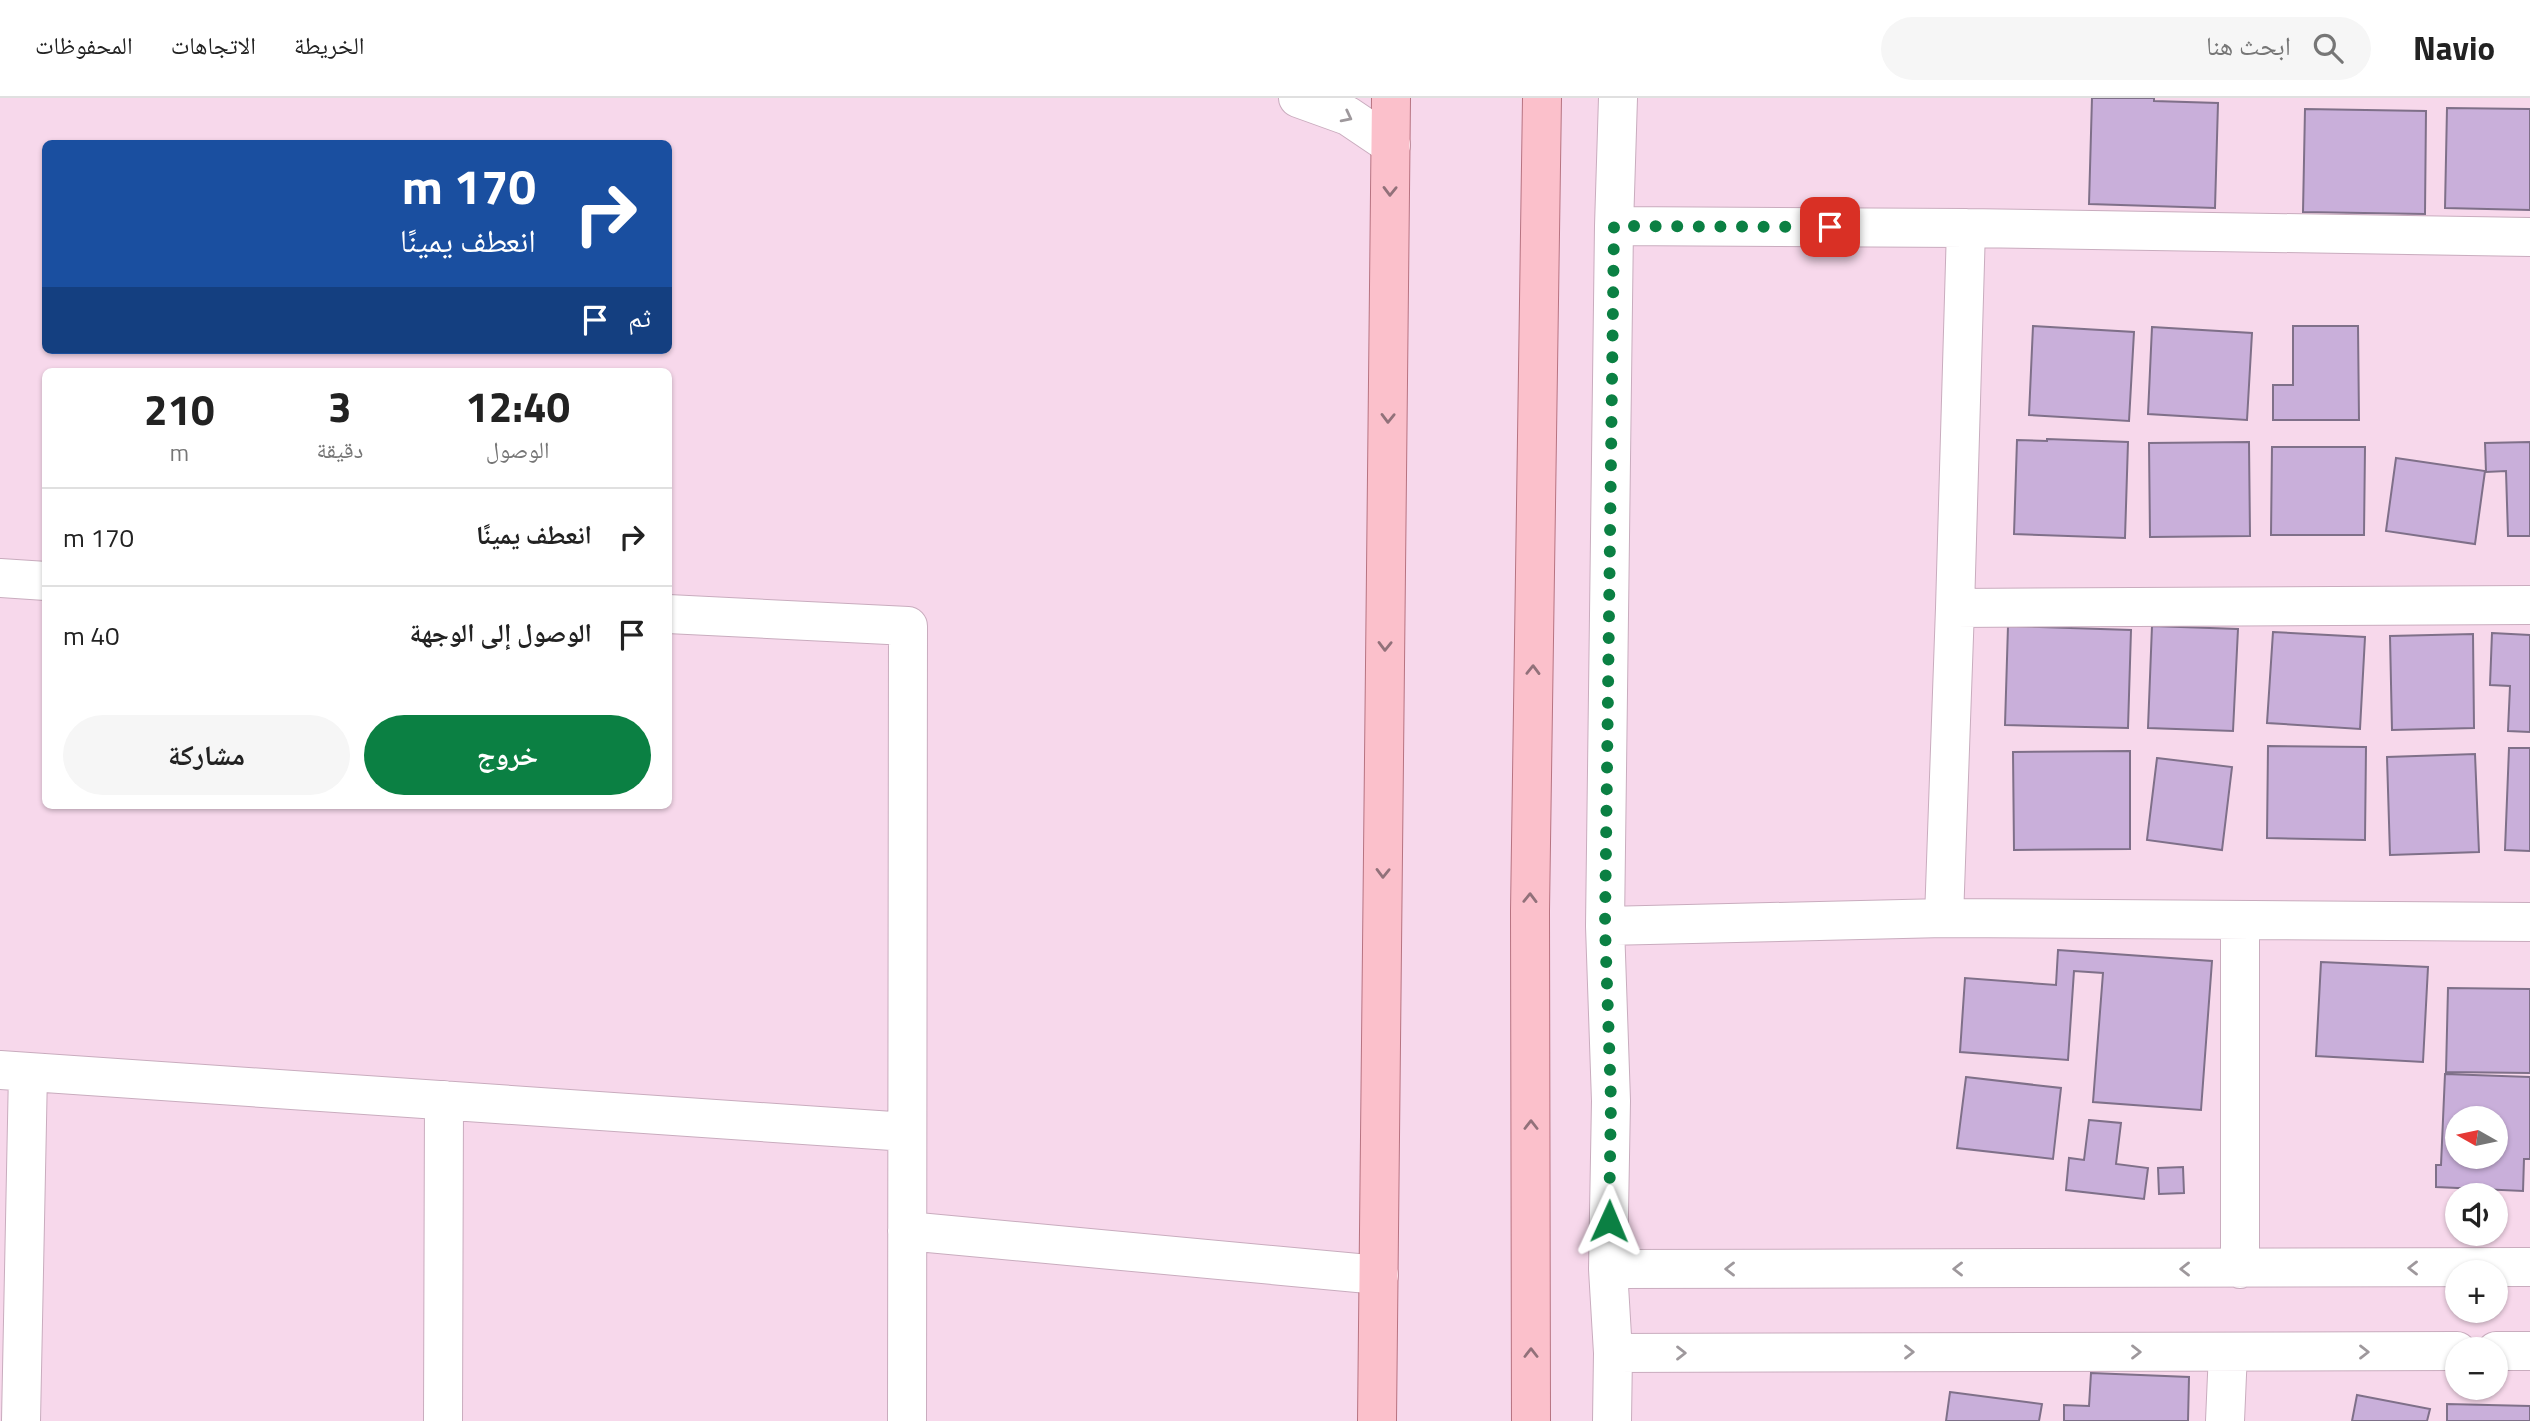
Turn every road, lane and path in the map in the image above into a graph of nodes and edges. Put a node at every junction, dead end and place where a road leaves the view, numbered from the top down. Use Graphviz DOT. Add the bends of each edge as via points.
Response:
graph roads {
  1 [pos="1298,98"];
  2 [pos="1391,98"];
  3 [pos="1542,98"];
  4 [pos="1618,98"];
  5 [pos="1391,145"];
  6 [pos="1614,226"];
  7 [pos="1966,228"];
  8 [pos="2530,237"];
  9 [pos="0,579"];
  10 [pos="42,581"];
  11 [pos="2530,605"];
  12 [pos="1955,608"];
  13 [pos="672,614"];
  14 [pos="1944,918"];
  15 [pos="2239,920"];
  16 [pos="2530,922"];
  17 [pos="1605,926"];
  18 [pos="14,1071"];
  19 [pos="444,1100"];
  20 [pos="907,1132"];
  21 [pos="907,1231"];
  22 [pos="2530,1267"];
  23 [pos="1608,1269"];
  24 [pos="2240,1269"];
  25 [pos="1378,1275"];
  26 [pos="2445,1351"];
  27 [pos="2508,1351"];
  28 [pos="2530,1351"];
  29 [pos="2228,1352"];
  30 [pos="1613,1353"];
  31 [pos="21,1421"];
  32 [pos="443,1421"];
  33 [pos="906,1421"];
  34 [pos="1377,1421"];
  35 [pos="1531,1421"];
  36 [pos="1612,1421"];
  37 [pos="2225,1421"];
  1 -- 5 [label="street, one-way" via="1348,116"];
  2 -- 5 [label="main road"];
  35 -- 3 [label="main road, one-way" via="1530,911"];
  4 -- 6 [label="street"];
  5 -- 25 [label="main road, one-way"];
  6 -- 7 [label="street"];
  6 -- 17 [label="street"];
  7 -- 8 [label="street"];
  7 -- 12 [label="street"];
  9 -- 10 [label="street"];
  11 -- 12 [label="street"];
  12 -- 14 [label="street"];
  13 -- 20 [label="street" via="908,626"];
  14 -- 15 [label="street"];
  14 -- 17 [label="street"];
  15 -- 16 [label="street"];
  15 -- 24 [label="street"];
  17 -- 23 [label="street" via="1611,1101"];
  18 -- 19 [label="street"];
  18 -- 31 [label="street"];
  19 -- 20 [label="street"];
  19 -- 32 [label="street"];
  20 -- 21 [label="street"];
  21 -- 25 [label="street"];
  21 -- 33 [label="street"];
  22 -- 24 [label="street, one-way"];
  24 -- 23 [label="street, one-way"];
  23 -- 30 [label="street"];
  25 -- 34 [label="main road"];
  29 -- 26 [label="street, one-way"];
  27 -- 28 [label="street"];
  30 -- 29 [label="street, one-way"];
  29 -- 37 [label="street"];
  30 -- 36 [label="street"];
}
